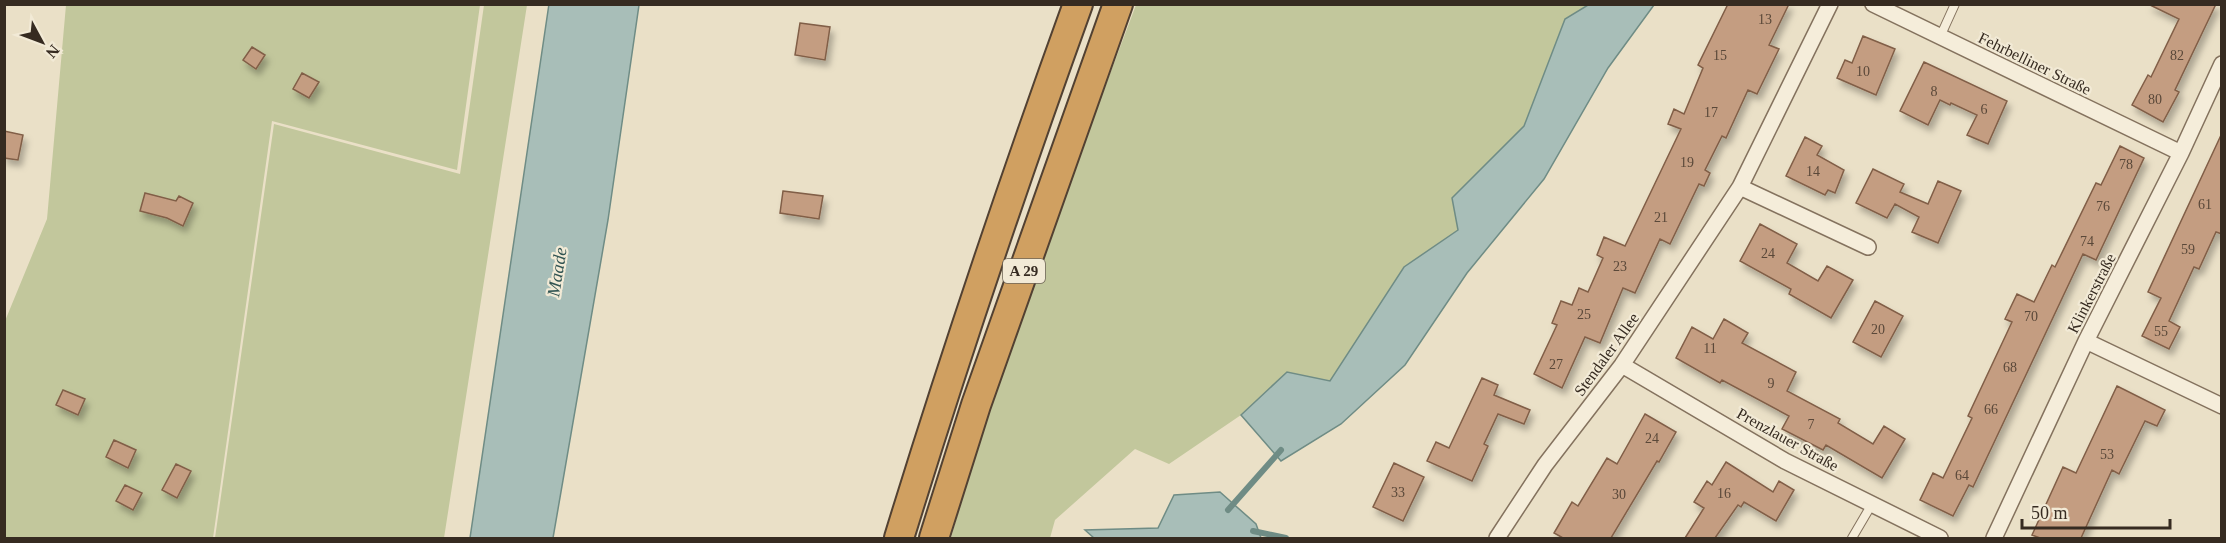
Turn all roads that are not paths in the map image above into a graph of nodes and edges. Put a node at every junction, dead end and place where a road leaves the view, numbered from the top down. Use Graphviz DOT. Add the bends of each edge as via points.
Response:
graph roads {
  1 [pos="1078,4"];
  2 [pos="1118,4"];
  3 [pos="1830,4"];
  4 [pos="1873,4"];
  5 [pos="1955,4"];
  6 [pos="1940,37"];
  7 [pos="2222,64"];
  8 [pos="2181,153"];
  9 [pos="1740,187"];
  10 [pos="1868,247"];
  11 [pos="2086,341"];
  12 [pos="1622,365"];
  13 [pos="2222,406"];
  14 [pos="1872,504"];
  15 [pos="899,538"];
  16 [pos="934,538"];
  17 [pos="1497,538"];
  18 [pos="1851,538"];
  19 [pos="1940,538"];
  20 [pos="1994,538"];
  1 -- 15 [label="highway, A 29" via="942,399"];
  2 -- 16 [label="highway, A 29" via="976,405"];
  3 -- 9 [label="street, Stendaler Allee"];
  4 -- 6 [label="street, Fehrbelliner Straße"];
  5 -- 6 [label="lane"];
  6 -- 8 [label="street, Fehrbelliner Straße"];
  7 -- 8 [label="street, Klinkerstraße"];
  8 -- 11 [label="street, Klinkerstraße"];
  9 -- 10 [label="street"];
  9 -- 12 [label="street, Stendaler Allee"];
  11 -- 13 [label="street"];
  11 -- 20 [label="street, Klinkerstraße"];
  12 -- 14 [label="street, Prenzlauer Straße" via="1785,460"];
  12 -- 17 [label="street, Stendaler Allee" via="1545,465"];
  14 -- 18 [label="lane"];
  14 -- 19 [label="street, Prenzlauer Straße"];
}
